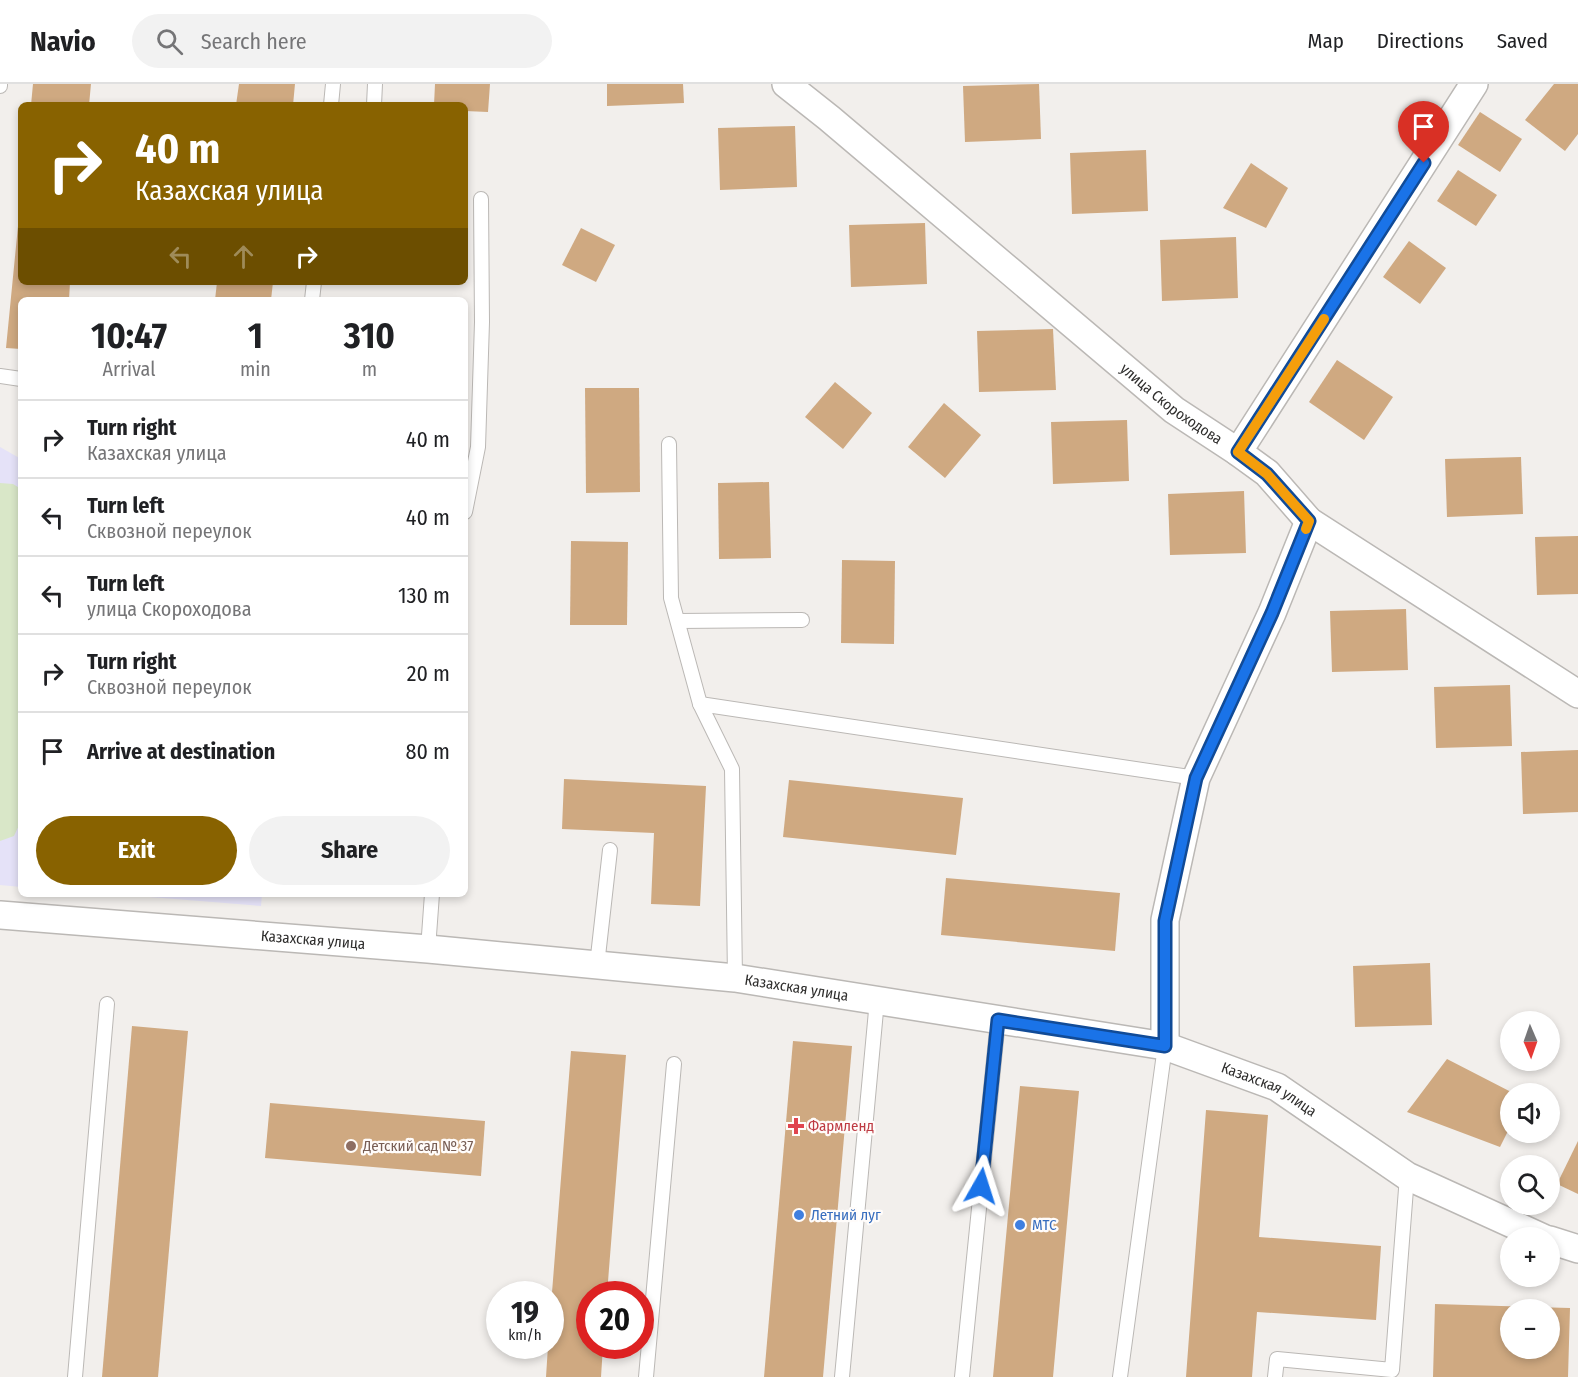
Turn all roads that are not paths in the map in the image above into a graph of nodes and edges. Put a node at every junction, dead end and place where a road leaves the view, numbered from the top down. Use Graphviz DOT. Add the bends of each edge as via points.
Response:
graph roads {
  1 [pos="333,84"];
  2 [pos="375,84"];
  3 [pos="786,84"];
  4 [pos="1474,84"];
  5 [pos="331,102"];
  6 [pos="374,102"];
  7 [pos="481,200"];
  8 [pos="0,376"];
  9 [pos="18,379"];
  10 [pos="669,444"];
  11 [pos="1238,452"];
  12 [pos="468,497"];
  13 [pos="1309,521"];
  14 [pos="802,620"];
  15 [pos="678,621"];
  16 [pos="1578,694"];
  17 [pos="700,704"];
  18 [pos="1196,778"];
  19 [pos="610,850"];
  20 [pos="432,897"];
  21 [pos="0,915"];
  22 [pos="428,949"];
  23 [pos="597,965"];
  24 [pos="735,978"];
  25 [pos="877,1000"];
  26 [pos="107,1004"];
  27 [pos="998,1020"];
  28 [pos="1165,1046"];
  29 [pos="674,1065"];
  30 [pos="1407,1176"];
  31 [pos="1519,1227"];
  32 [pos="1560,1243"];
  33 [pos="1578,1249"];
  34 [pos="75,1377"];
  35 [pos="646,1377"];
  36 [pos="842,1377"];
  37 [pos="962,1377"];
  38 [pos="1120,1377"];
  39 [pos="1275,1377"];
  1 -- 5 [label="lane"];
  2 -- 6 [label="lane"];
  3 -- 11 [label="street, улица Скороходова" via="1174,411"];
  4 -- 11 [label="street"];
  7 -- 12 [label="lane" via="478,447"];
  8 -- 9 [label="lane"];
  10 -- 15 [label="lane" via="671,598"];
  11 -- 13 [label="street, улица Скороходова" via="1267,474"];
  13 -- 16 [label="street, улица Скороходова"];
  13 -- 18 [label="street" via="1272,613"];
  14 -- 15 [label="lane"];
  15 -- 17 [label="lane"];
  17 -- 18 [label="lane"];
  17 -- 24 [label="lane" via="732,769"];
  18 -- 28 [label="street" via="1165,921"];
  19 -- 23 [label="lane"];
  20 -- 22 [label="lane"];
  21 -- 22 [label="street, Казахская улица"];
  22 -- 23 [label="street, Казахская улица"];
  23 -- 24 [label="street, Казахская улица"];
  24 -- 25 [label="street, Казахская улица"];
  25 -- 27 [label="street, Казахская улица"];
  25 -- 36 [label="lane"];
  26 -- 34 [label="lane"];
  27 -- 28 [label="street, Казахская улица"];
  27 -- 37 [label="lane"];
  28 -- 30 [label="street, Казахская улица" via="1277,1088"];
  28 -- 38 [label="lane"];
  29 -- 35 [label="lane"];
  30 -- 31 [label="street, Казахская улица"];
  30 -- 39 [label="lane" via="1392,1370 1277,1359"];
  32 -- 33 [label="street"];
}
